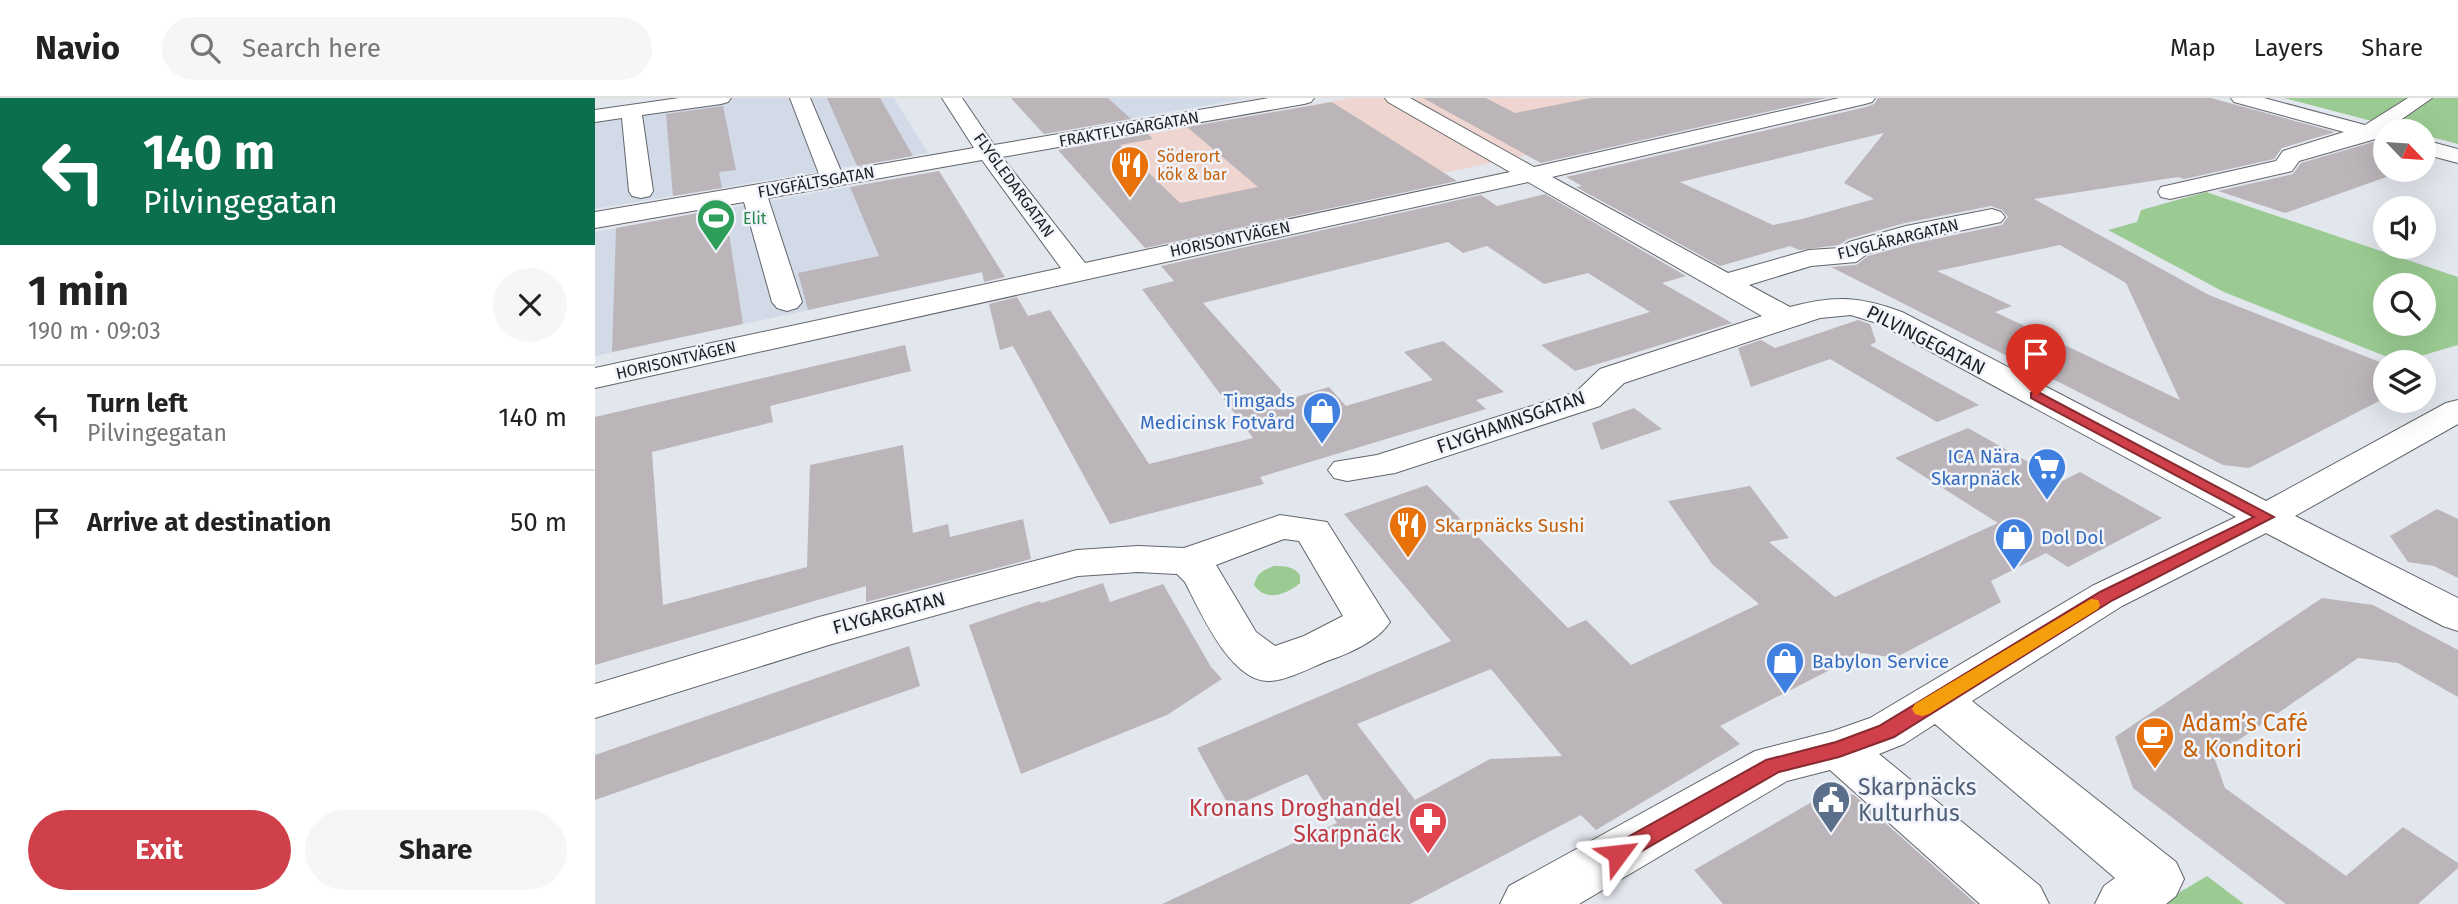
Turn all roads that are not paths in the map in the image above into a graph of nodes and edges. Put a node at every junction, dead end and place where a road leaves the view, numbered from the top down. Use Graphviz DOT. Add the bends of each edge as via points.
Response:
graph roads {
  1 [pos="721,98"];
  2 [pos="800,98"];
  3 [pos="952,98"];
  4 [pos="1395,98"];
  5 [pos="1865,98"];
  6 [pos="2241,98"];
  7 [pos="2421,98"];
  8 [pos="1295,99"];
  9 [pos="1154,106"];
  10 [pos="631,111"];
  11 [pos="595,116"];
  12 [pos="2395,119"];
  13 [pos="1171,121"];
  14 [pos="2373,133"];
  15 [pos="2373,135"];
  16 [pos="908,144"];
  17 [pos="1037,145"];
  18 [pos="2436,150"];
  19 [pos="988,153"];
  20 [pos="2458,156"];
  21 [pos="830,169"];
  22 [pos="1519,169"];
  23 [pos="641,191"];
  24 [pos="2170,192"];
  25 [pos="754,193"];
  26 [pos="600,209"];
  27 [pos="1992,217"];
  28 [pos="1783,266"];
  29 [pos="1077,271"];
  30 [pos="1723,284"];
  31 [pos="1822,286"];
  32 [pos="787,302"];
  33 [pos="1787,318"];
  34 [pos="595,378"];
  35 [pos="2458,410"];
  36 [pos="1347,470"];
  37 [pos="2266,517"];
  38 [pos="1188,561"];
  39 [pos="2458,616"];
  40 [pos="1937,699"];
  41 [pos="595,701"];
  42 [pos="1839,749"];
  43 [pos="1529,904"];
  44 [pos="2020,904"];
  45 [pos="2124,904"];
  1 -- 10 [label="street"];
  2 -- 21 [label="street"];
  3 -- 19 [label="street, FLYGLEDARGATAN"];
  4 -- 22 [label="street"];
  5 -- 22 [label="street, HORISONTVÄGEN"];
  6 -- 14 [label="street"];
  7 -- 12 [label="street"];
  8 -- 13 [label="street, FRAKTFLYGARGATAN"];
  9 -- 13 [label="street"];
  10 -- 11 [label="street"];
  10 -- 23 [label="street"];
  13 -- 17 [label="street, FRAKTFLYGARGATAN"];
  15 -- 24 [label="street" via="2291,156 2284,166"];
  16 -- 21 [label="street"];
  17 -- 19 [label="street, FLYGFÄLTSGATAN"];
  18 -- 20 [label="street"];
  19 -- 21 [label="street, FLYGFÄLTSGATAN"];
  19 -- 29 [label="street, FLYGLEDARGATAN"];
  21 -- 23 [label="street"];
  21 -- 25 [label="street, FLYGFÄLTSGATAN"];
  22 -- 29 [label="street, HORISONTVÄGEN"];
  22 -- 30 [label="street"];
  23 -- 26 [label="street"];
  25 -- 26 [label="street, FLYGFÄLTSGATAN"];
  25 -- 32 [label="street"];
  27 -- 28 [label="street, FLYGLÄRARGATAN" via="1906,234 1846,256 1809,258"];
  28 -- 30 [label="street, FLYGLÄRARGATAN"];
  28 -- 31 [label="street"];
  29 -- 34 [label="street, HORISONTVÄGEN"];
  30 -- 33 [label="street"];
  33 -- 36 [label="street, FLYGHAMNSGATAN" via="1612,376 1588,399 1382,465"];
  33 -- 37 [label="street, PILVINGEGATAN" via="1818,308 1865,307"];
  35 -- 37 [label="street"];
  37 -- 39 [label="street, PILVINGEGATAN"];
  37 -- 40 [label="street" via="2107,596"];
  38 -- 41 [label="street, FLYGARGATAN" via="1077,562 818,632"];
  40 -- 42 [label="street" via="1887,731"];
  40 -- 45 [label="street" via="2156,879"];
  42 -- 43 [label="street" via="1773,765"];
  42 -- 44 [label="street"];
}
